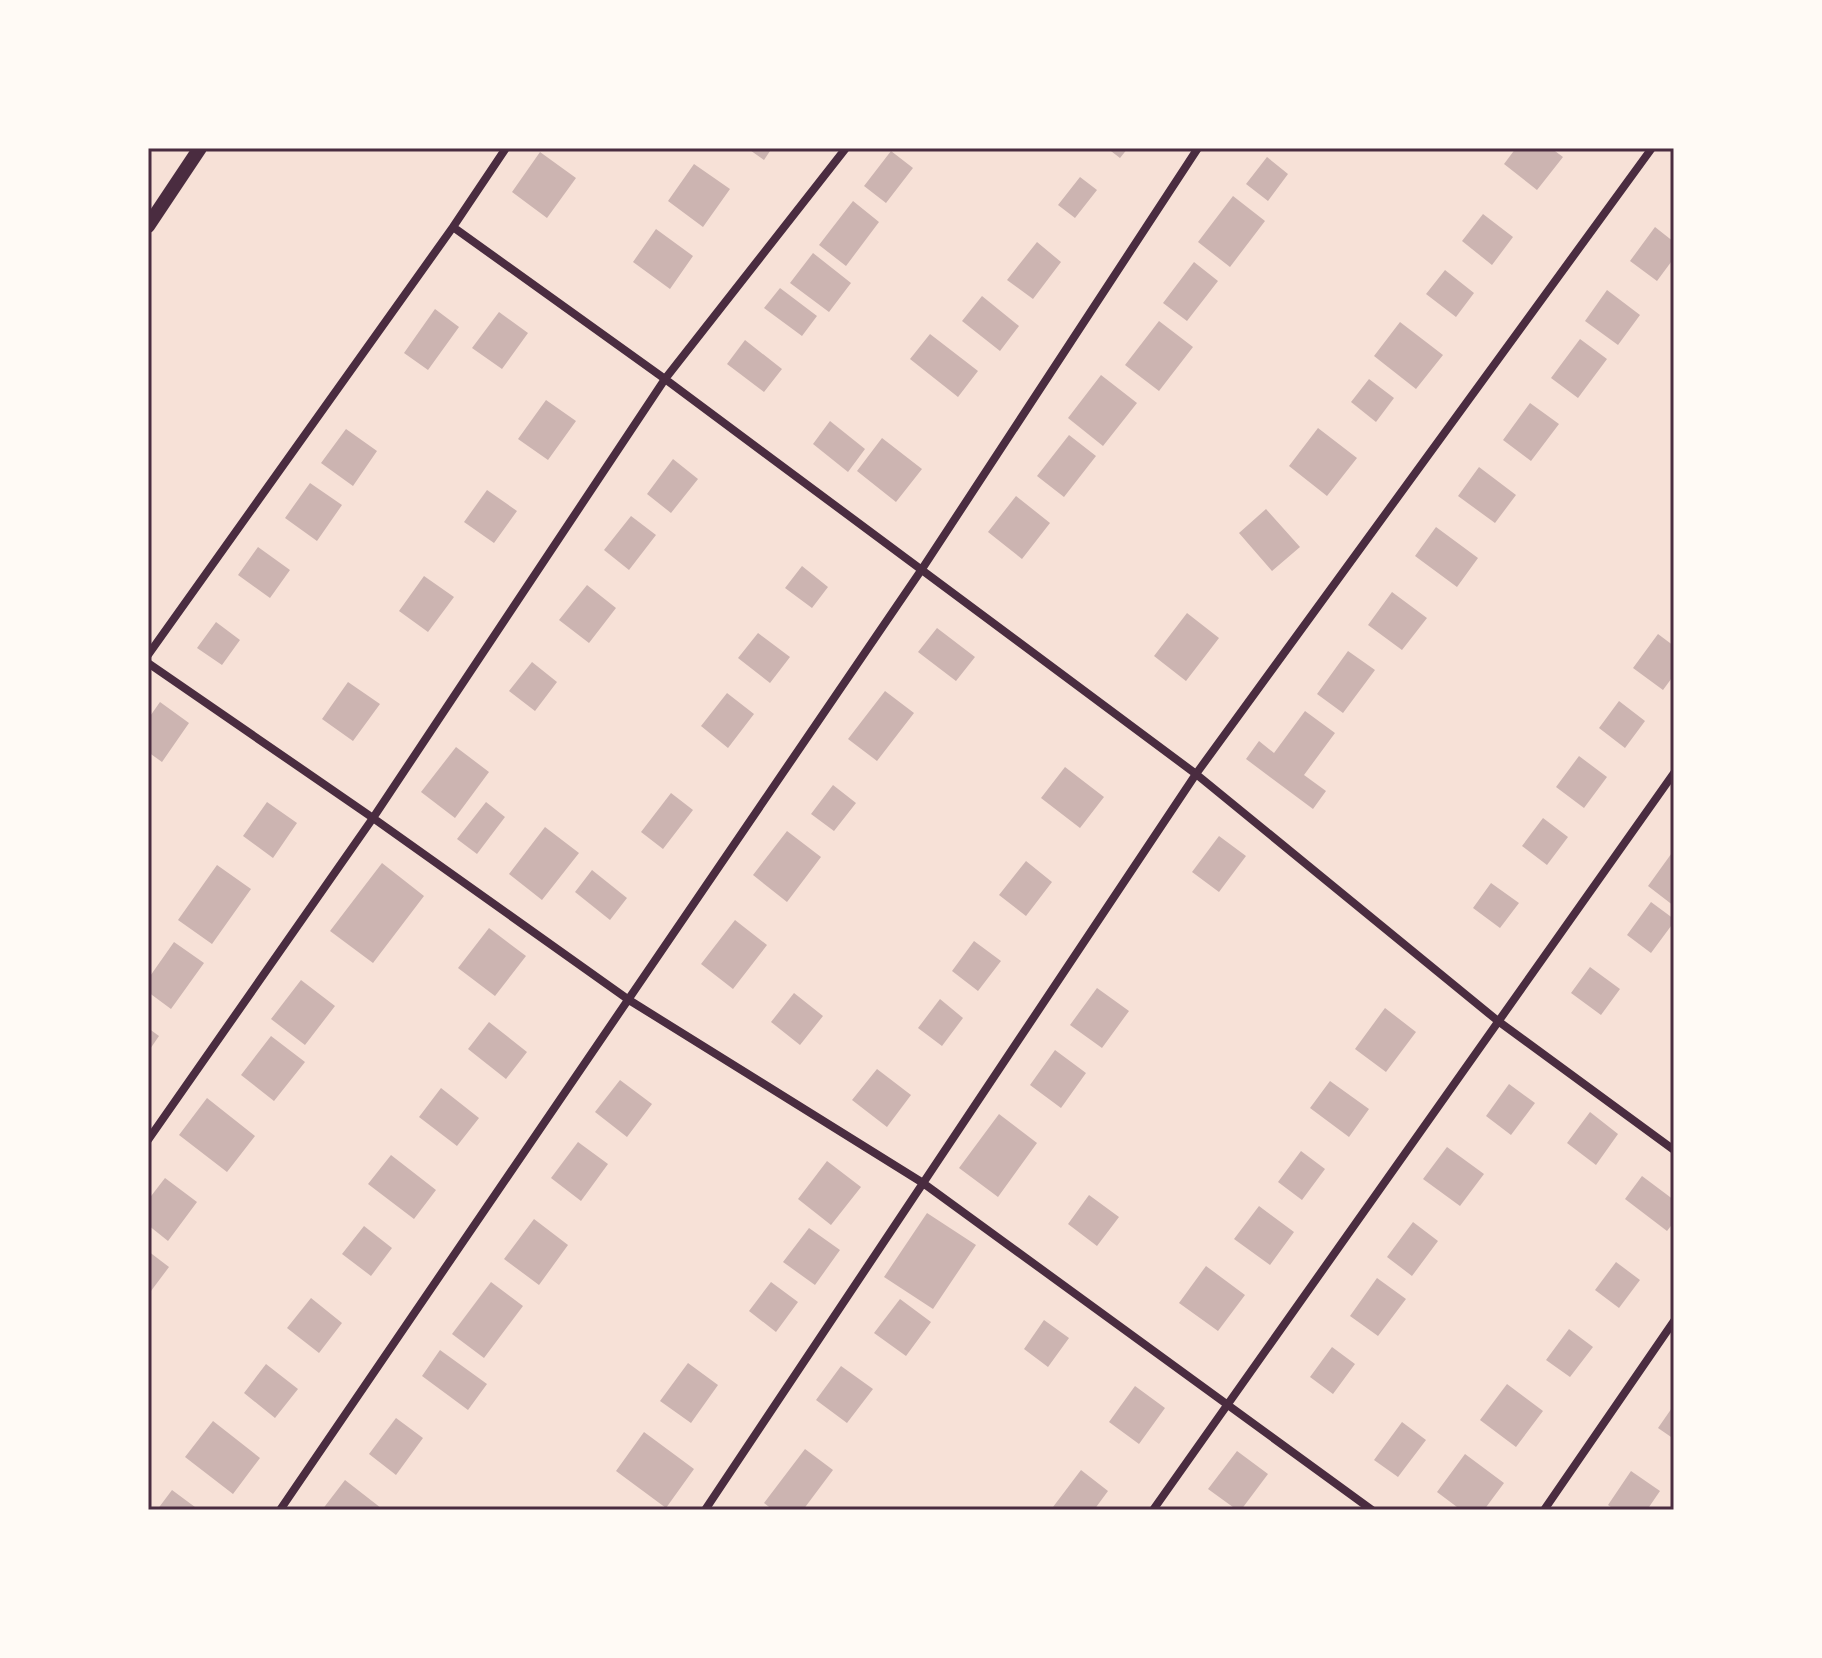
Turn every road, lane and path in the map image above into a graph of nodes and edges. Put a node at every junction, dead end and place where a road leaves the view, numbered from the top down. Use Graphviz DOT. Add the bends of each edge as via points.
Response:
graph roads {
  1 [pos="200,148"];
  2 [pos="506,148"];
  3 [pos="846,148"];
  4 [pos="1198,148"];
  5 [pos="1652,148"];
  6 [pos="148,226"];
  7 [pos="453,227"];
  8 [pos="665,379"];
  9 [pos="922,569"];
  10 [pos="148,655"];
  11 [pos="148,663"];
  12 [pos="1674,773"];
  13 [pos="1196,774"];
  14 [pos="373,818"];
  15 [pos="629,1000"];
  16 [pos="1498,1021"];
  17 [pos="148,1140"];
  18 [pos="1674,1150"];
  19 [pos="923,1183"];
  20 [pos="1674,1321"];
  21 [pos="1228,1406"];
  22 [pos="280,1510"];
  23 [pos="705,1510"];
  24 [pos="1153,1510"];
  25 [pos="1372,1510"];
  26 [pos="1544,1510"];
  1 -- 6 [label="street"];
  2 -- 7 [label="street"];
  3 -- 8 [label="street"];
  4 -- 9 [label="street"];
  5 -- 13 [label="street"];
  7 -- 8 [label="street"];
  7 -- 10 [label="street"];
  8 -- 9 [label="street"];
  8 -- 14 [label="street"];
  9 -- 13 [label="street"];
  9 -- 15 [label="street"];
  11 -- 14 [label="street"];
  12 -- 16 [label="street"];
  13 -- 16 [label="street"];
  13 -- 19 [label="street"];
  14 -- 15 [label="street"];
  14 -- 17 [label="street"];
  15 -- 19 [label="street"];
  15 -- 22 [label="street"];
  16 -- 18 [label="street"];
  16 -- 21 [label="street"];
  19 -- 21 [label="street"];
  19 -- 23 [label="street"];
  20 -- 26 [label="street"];
  21 -- 24 [label="street"];
  21 -- 25 [label="street"];
}
